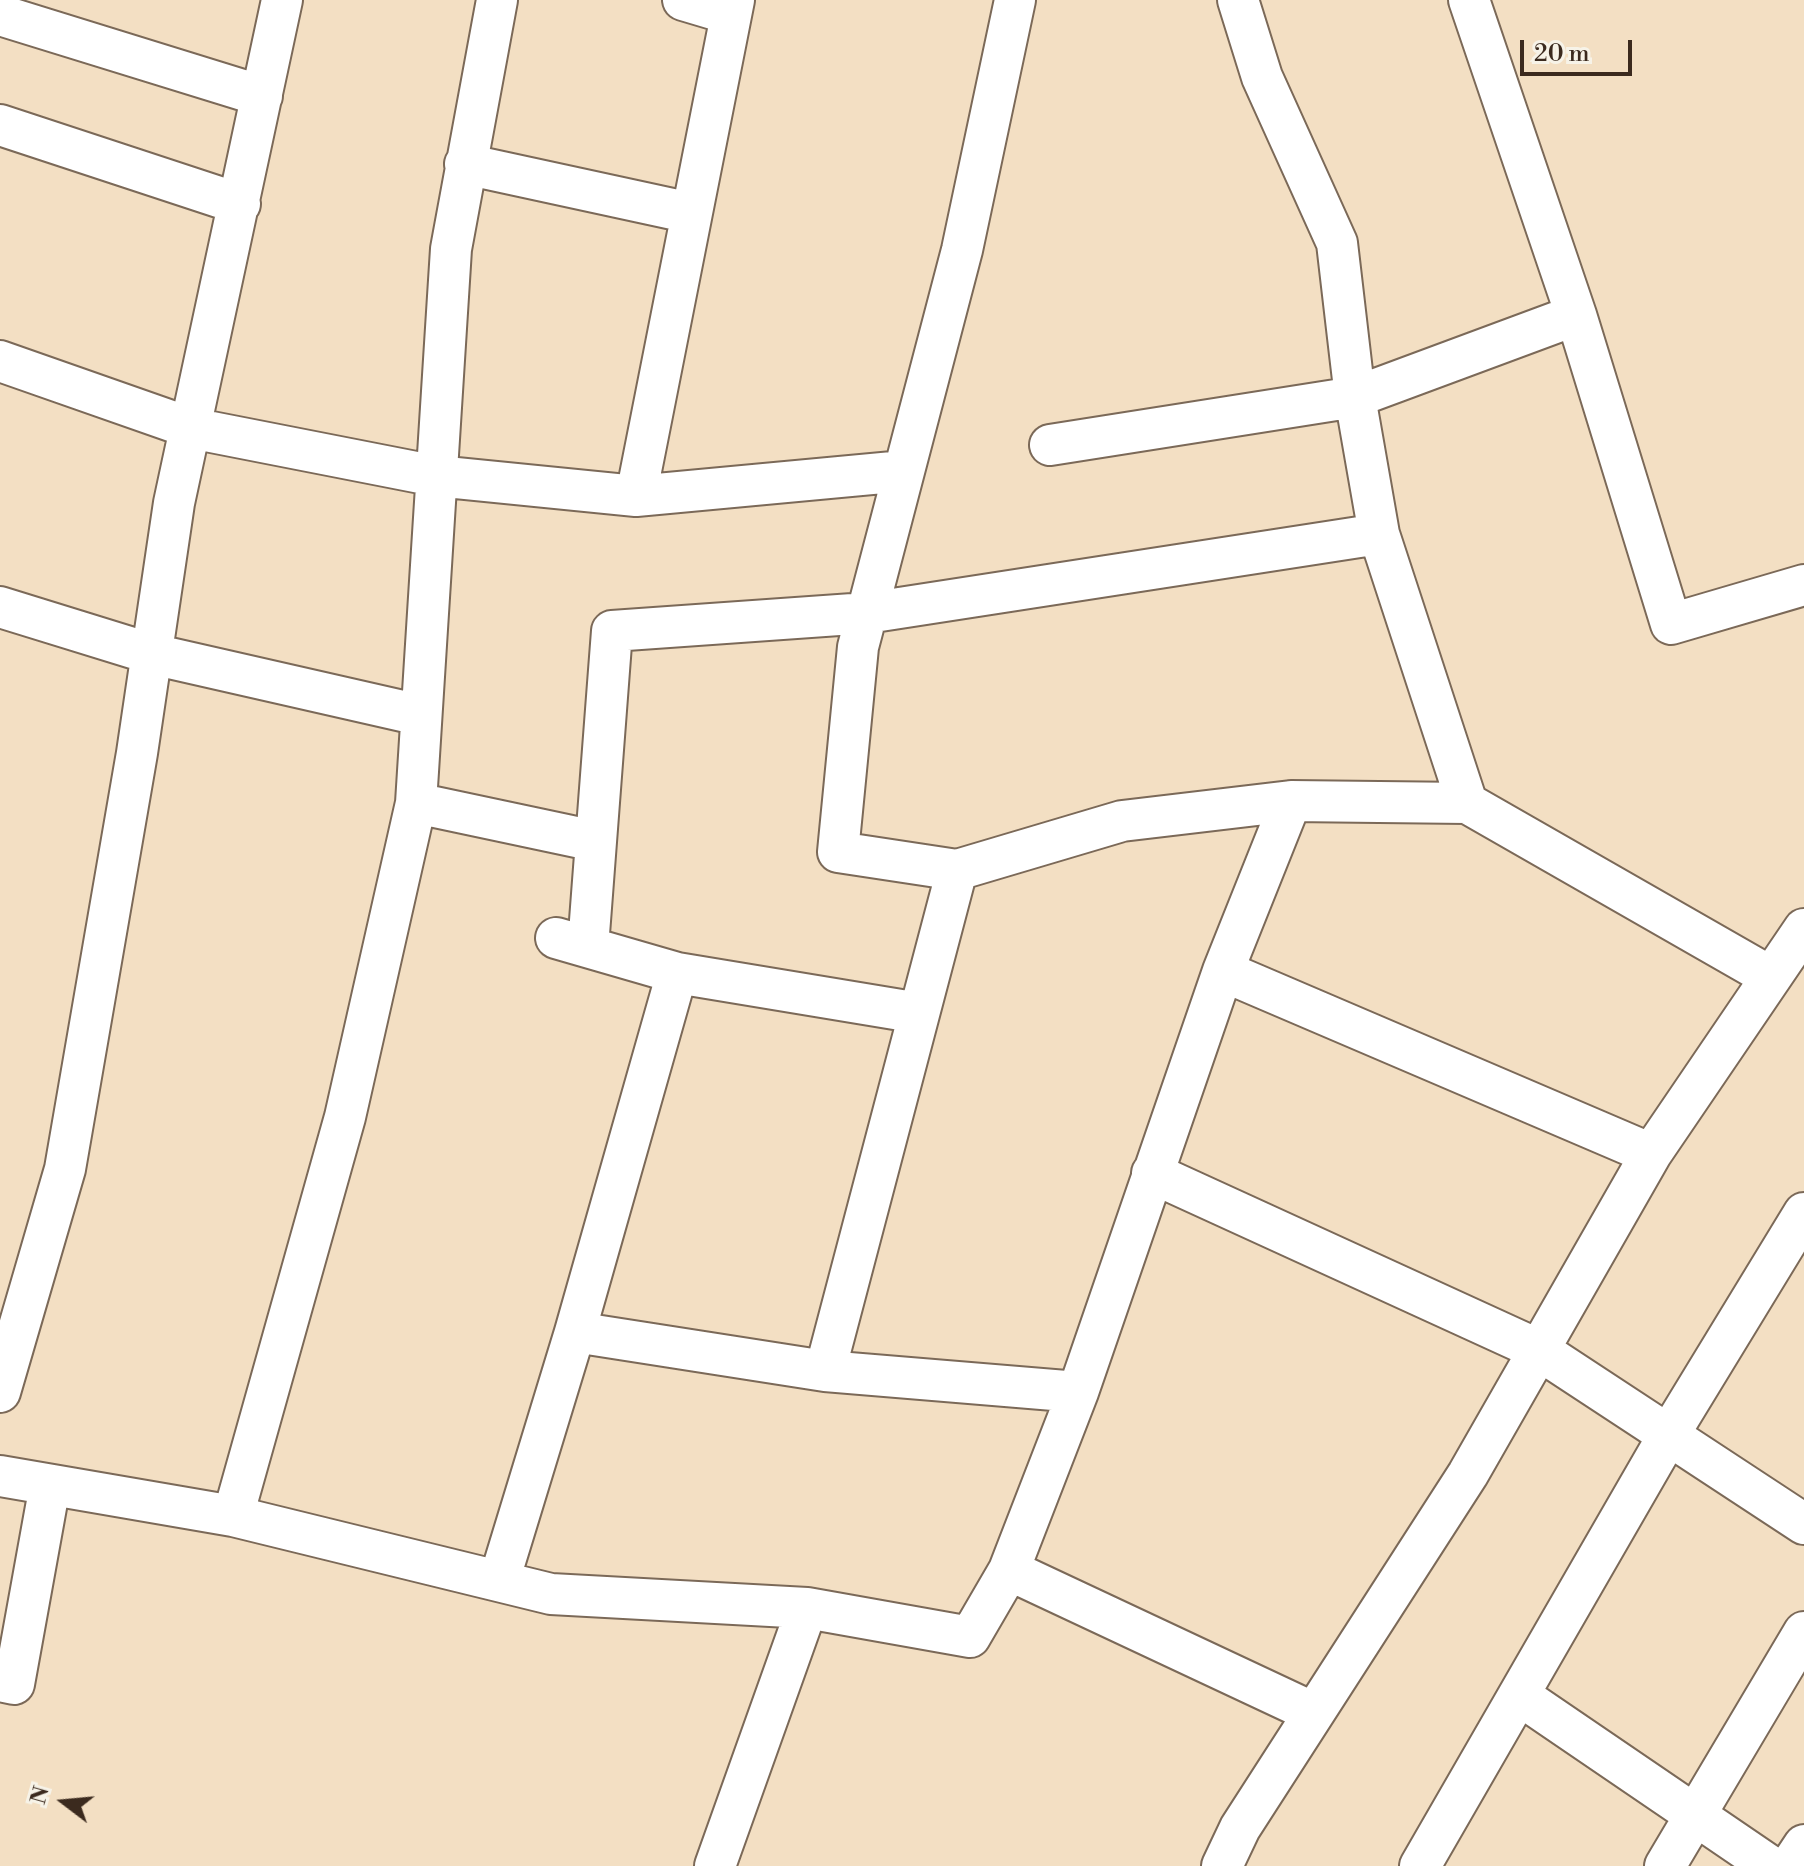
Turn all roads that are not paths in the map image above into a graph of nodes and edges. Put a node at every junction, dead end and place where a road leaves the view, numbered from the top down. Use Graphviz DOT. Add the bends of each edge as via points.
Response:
graph roads {
  1 [pos="282,0"];
  2 [pos="497,0"];
  3 [pos="683,0"];
  4 [pos="1015,0"];
  5 [pos="1238,0"];
  6 [pos="1469,0"];
  7 [pos="732,7"];
  8 [pos="0,15"];
  9 [pos="262,96"];
  10 [pos="0,125"];
  11 [pos="465,164"];
  12 [pos="240,204"];
  13 [pos="691,213"];
  14 [pos="1576,315"];
  15 [pos="0,361"];
  16 [pos="1355,397"];
  17 [pos="191,428"];
  18 [pos="1050,445"];
  19 [pos="904,471"];
  20 [pos="436,476"];
  21 [pos="636,496"];
  22 [pos="1379,534"];
  23 [pos="1804,585"];
  24 [pos="0,607"];
  25 [pos="867,613"];
  26 [pos="152,654"];
  27 [pos="420,715"];
  28 [pos="1291,801"];
  29 [pos="416,803"];
  30 [pos="1467,803"];
  31 [pos="595,841"];
  32 [pos="957,870"];
  33 [pos="1804,929"];
  34 [pos="1223,971"];
  35 [pos="677,973"];
  36 [pos="1771,977"];
  37 [pos="919,1013"];
  38 [pos="1651,1154"];
  39 [pos="1152,1173"];
  40 [pos="1804,1213"];
  41 [pos="575,1332"];
  42 [pos="1539,1350"];
  43 [pos="825,1371"];
  44 [pos="0,1392"];
  45 [pos="1078,1392"];
  46 [pos="1668,1436"];
  47 [pos="0,1476"];
  48 [pos="50,1485"];
  49 [pos="233,1516"];
  50 [pos="1804,1524"];
  51 [pos="1009,1570"];
  52 [pos="499,1581"];
  53 [pos="807,1608"];
  54 [pos="1804,1632"];
  55 [pos="0,1681"];
  56 [pos="1519,1695"];
  57 [pos="1314,1713"];
  58 [pos="1697,1815"];
  59 [pos="1804,1845"];
  60 [pos="721,1864"];
  61 [pos="1222,1866"];
  62 [pos="1420,1866"];
  63 [pos="1665,1866"];
  64 [pos="1770,1866"];
  65 [pos="1790,1866"];
  1 -- 9 [label="street"];
  2 -- 11 [label="street"];
  3 -- 7 [label="street"];
  4 -- 19 [label="street" via="962,250"];
  5 -- 16 [label="street" via="1262,77 1337,243"];
  6 -- 14 [label="street"];
  7 -- 13 [label="street"];
  8 -- 9 [label="street"];
  9 -- 12 [label="street"];
  10 -- 12 [label="street"];
  11 -- 13 [label="street"];
  11 -- 20 [label="street" via="451,249"];
  12 -- 17 [label="street"];
  13 -- 21 [label="street"];
  14 -- 16 [label="street"];
  14 -- 23 [label="street" via="1671,624"];
  15 -- 17 [label="street"];
  16 -- 18 [label="street"];
  16 -- 22 [label="street"];
  17 -- 20 [label="street"];
  17 -- 26 [label="street"];
  19 -- 21 [label="street"];
  19 -- 25 [label="street"];
  20 -- 21 [label="street"];
  20 -- 27 [label="street"];
  22 -- 25 [label="street"];
  22 -- 30 [label="street"];
  24 -- 26 [label="street"];
  25 -- 31 [label="street" via="612,631"];
  25 -- 32 [label="street" via="858,647 838,852"];
  26 -- 27 [label="street"];
  26 -- 44 [label="street" via="65,1169"];
  27 -- 29 [label="street"];
  28 -- 30 [label="street"];
  28 -- 32 [label="street" via="1122,821"];
  28 -- 34 [label="street"];
  29 -- 31 [label="street"];
  29 -- 49 [label="street" via="345,1117"];
  30 -- 36 [label="street"];
  31 -- 35 [label="street" via="572,943"];
  32 -- 37 [label="street"];
  33 -- 36 [label="street"];
  34 -- 38 [label="street"];
  34 -- 39 [label="street"];
  35 -- 37 [label="street"];
  35 -- 41 [label="street"];
  36 -- 38 [label="street"];
  37 -- 43 [label="street"];
  38 -- 42 [label="street"];
  39 -- 42 [label="street"];
  39 -- 45 [label="street"];
  40 -- 46 [label="street"];
  41 -- 43 [label="street"];
  41 -- 52 [label="street"];
  42 -- 46 [label="street"];
  42 -- 57 [label="street" via="1468,1474"];
  43 -- 45 [label="street"];
  45 -- 51 [label="street"];
  46 -- 50 [label="street"];
  46 -- 56 [label="street"];
  47 -- 48 [label="street"];
  48 -- 49 [label="street"];
  48 -- 55 [label="street" via="14,1684"];
  49 -- 52 [label="street"];
  51 -- 53 [label="street" via="970,1637"];
  51 -- 57 [label="street"];
  52 -- 53 [label="street" via="551,1594"];
  53 -- 60 [label="street"];
  54 -- 58 [label="street"];
  56 -- 58 [label="street"];
  56 -- 62 [label="street"];
  57 -- 61 [label="street" via="1240,1828"];
  58 -- 63 [label="street"];
  58 -- 64 [label="street"];
  59 -- 65 [label="street"];
}
